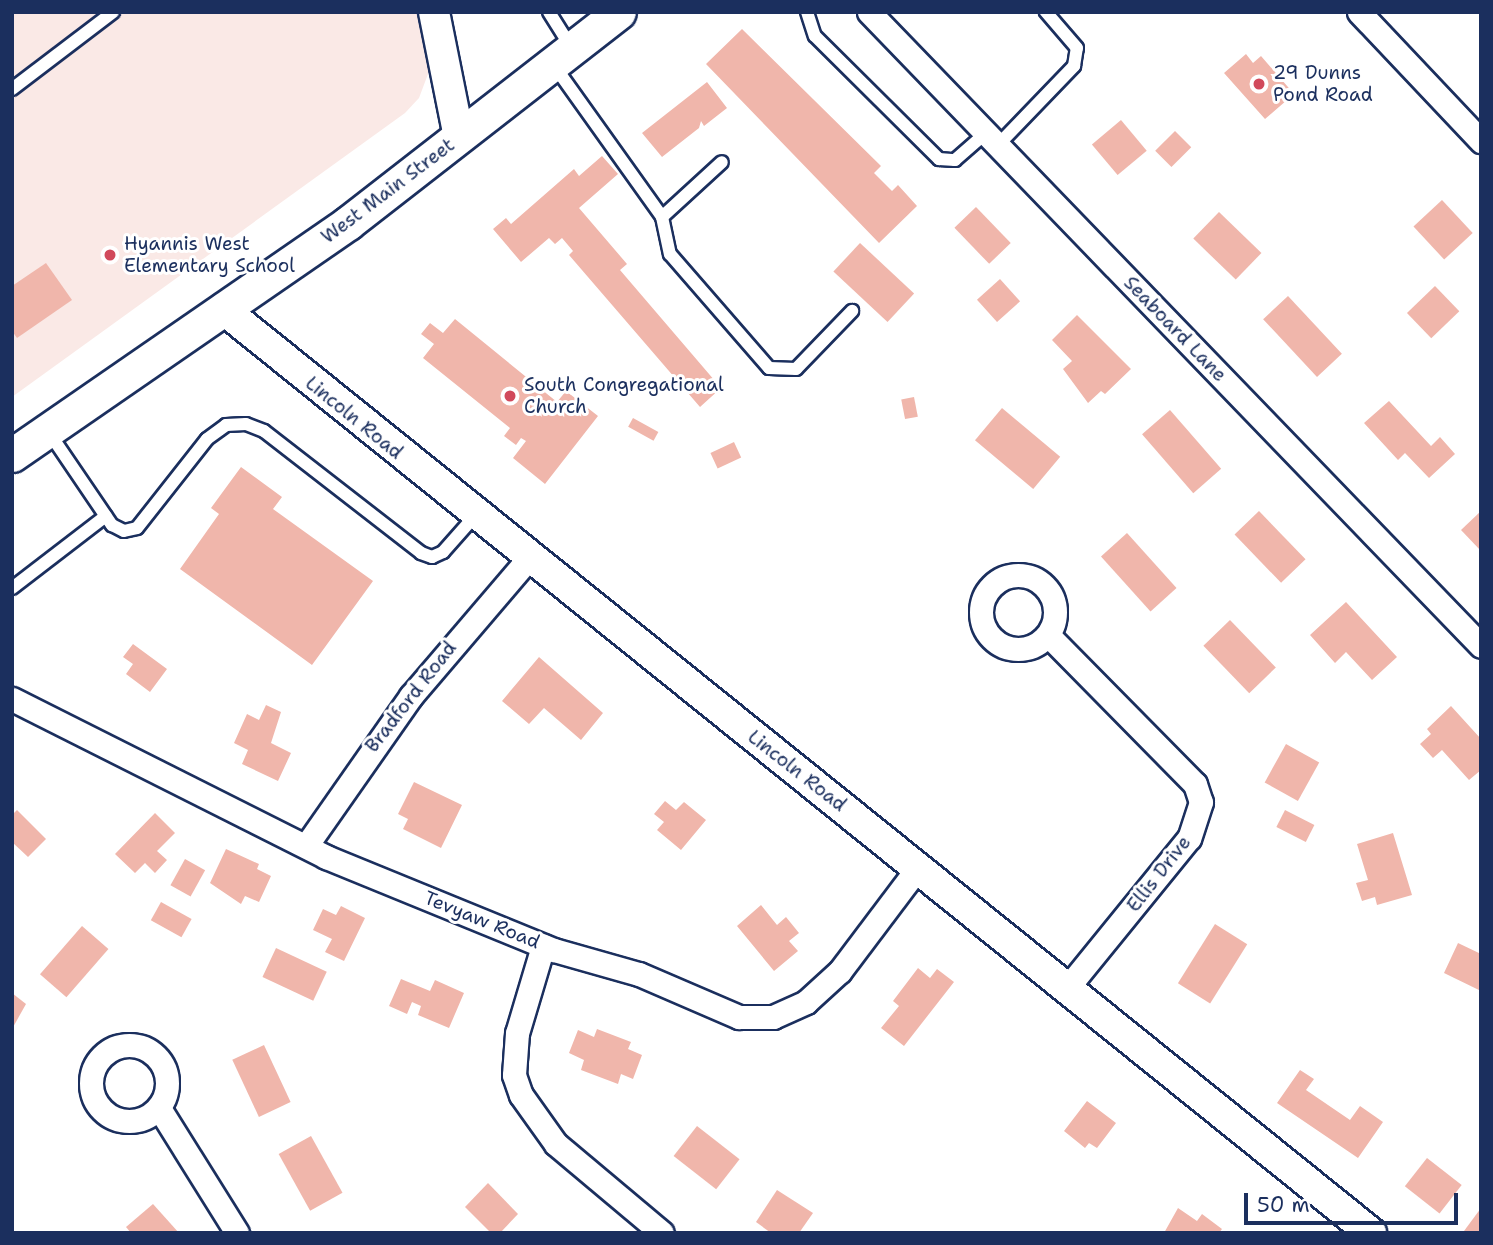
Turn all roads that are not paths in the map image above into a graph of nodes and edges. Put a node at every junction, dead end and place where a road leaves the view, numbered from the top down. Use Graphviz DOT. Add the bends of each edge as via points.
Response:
graph roads {
  1 [pos="113,12"];
  2 [pos="434,12"];
  3 [pos="548,12"];
  4 [pos="619,12"];
  5 [pos="807,12"];
  6 [pos="869,12"];
  7 [pos="1046,12"];
  8 [pos="1359,12"];
  9 [pos="562,56"];
  10 [pos="12,89"];
  11 [pos="459,137"];
  12 [pos="992,139"];
  13 [pos="1481,141"];
  14 [pos="722,162"];
  15 [pos="662,217"];
  16 [pos="223,309"];
  17 [pos="852,311"];
  18 [pos="48,431"];
  19 [pos="12,455"];
  20 [pos="106,516"];
  21 [pos="475,516"];
  22 [pos="529,558"];
  23 [pos="12,588"];
  24 [pos="1048,635"];
  25 [pos="1481,646"];
  26 [pos="12,699"];
  27 [pos="306,846"];
  28 [pos="918,869"];
  29 [pos="543,946"];
  30 [pos="1067,988"];
  31 [pos="159,1108"];
  32 [pos="237,1233"];
  33 [pos="662,1233"];
  34 [pos="1371,1233"];
  1 -- 10 [label="lane"];
  2 -- 11 [label="street"];
  3 -- 9 [label="lane"];
  4 -- 9 [label="main road, West Main Street"];
  5 -- 12 [label="lane" via="815,36 939,159 955,160"];
  6 -- 12 [label="street, Seaboard Lane"];
  7 -- 12 [label="lane" via="1077,48 1074,66"];
  8 -- 13 [label="street"];
  9 -- 11 [label="main road, West Main Street"];
  9 -- 15 [label="lane"];
  11 -- 16 [label="main road, West Main Street" via="348,223"];
  12 -- 25 [label="street, Seaboard Lane"];
  14 -- 15 [label="lane"];
  15 -- 17 [label="lane" via="670,254 769,368 796,369"];
  16 -- 18 [label="main road, West Main Street"];
  16 -- 21 [label="street, Lincoln Road"];
  18 -- 19 [label="main road, West Main Street"];
  18 -- 20 [label="lane"];
  20 -- 21 [label="lane" via="124,531 137,528 207,439 226,425 246,424 264,431 421,553 432,557 443,552"];
  20 -- 23 [label="lane"];
  21 -- 22 [label="street, Lincoln Road"];
  22 -- 27 [label="street, Bradford Road" via="411,696"];
  22 -- 28 [label="street, Lincoln Road"];
  24 -- 30 [label="street, Ellis Drive" via="1195,783 1201,802 1189,838"];
  26 -- 27 [label="street, Tevyaw Road"];
  27 -- 29 [label="street, Tevyaw Road"];
  28 -- 29 [label="street, Tevyaw Road" via="840,971 806,1002 773,1017 738,1017 639,974"];
  28 -- 30 [label="street, Lincoln Road"];
  29 -- 33 [label="street" via="517,1032 514,1074 521,1095 556,1144"];
  30 -- 34 [label="street, Lincoln Road"];
  31 -- 32 [label="street"];
}
